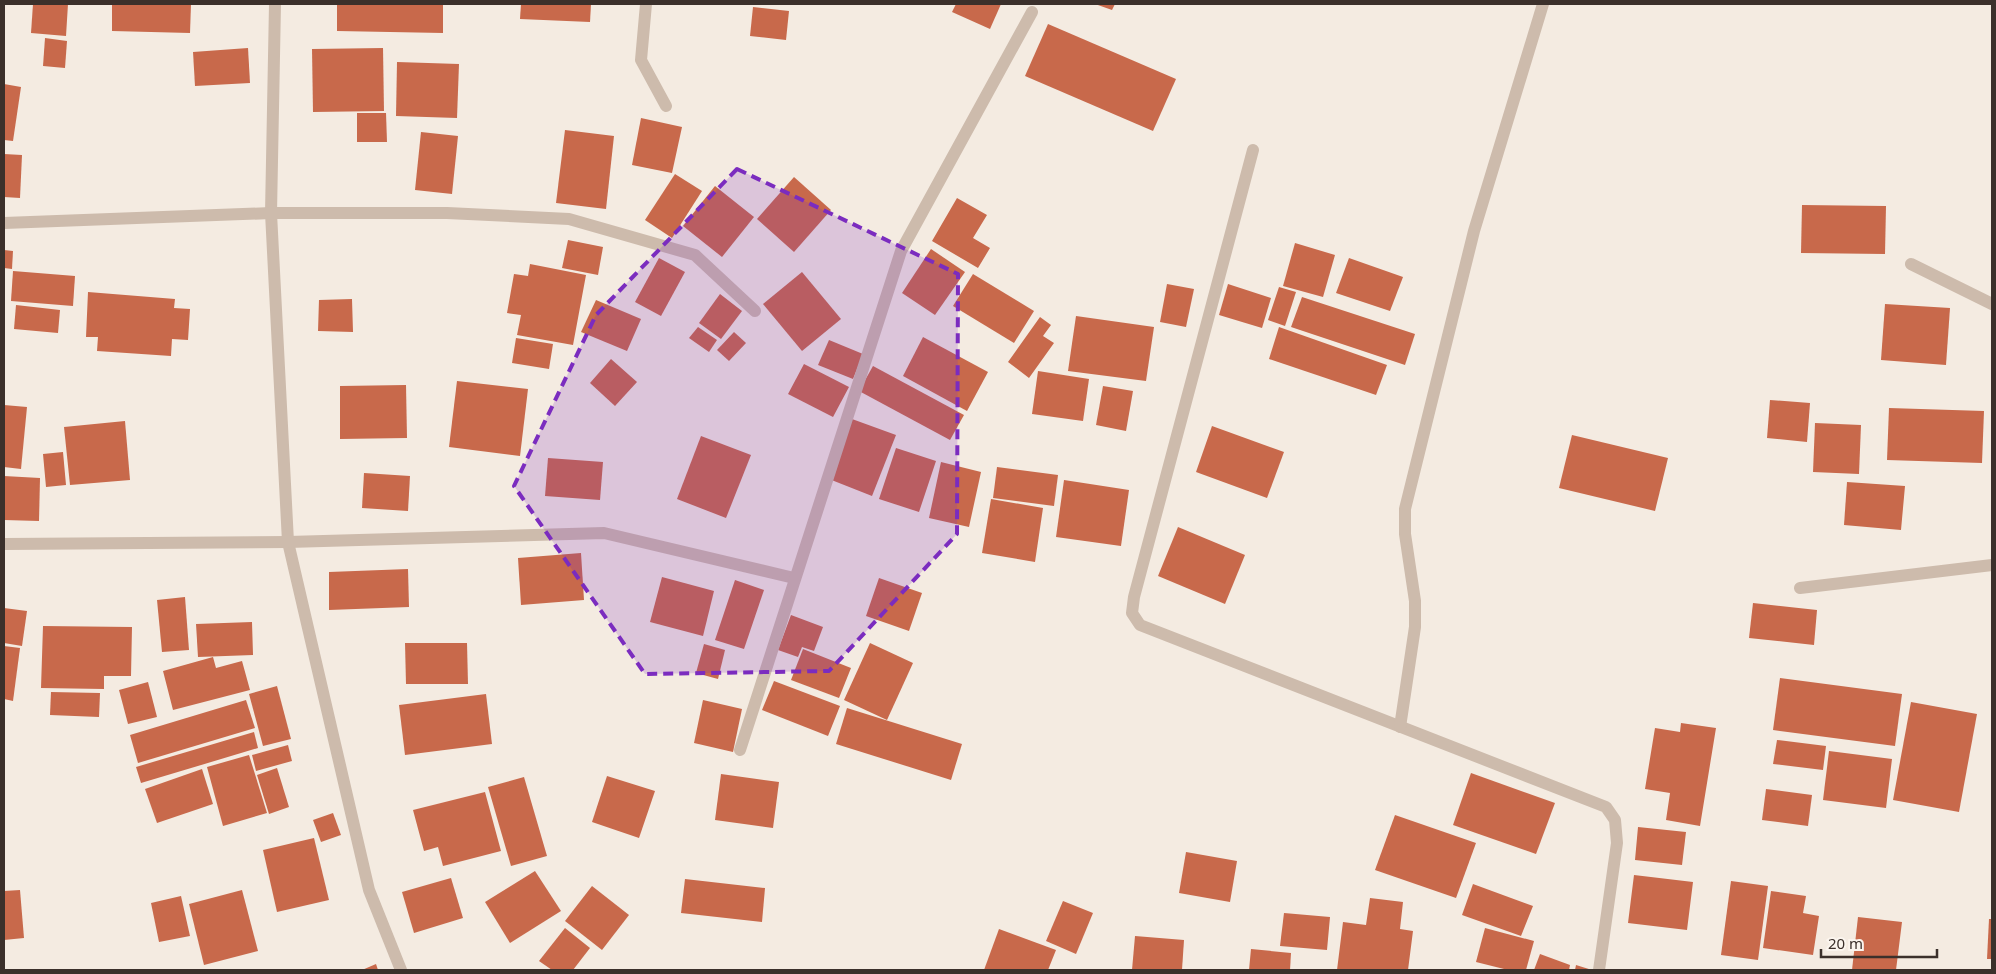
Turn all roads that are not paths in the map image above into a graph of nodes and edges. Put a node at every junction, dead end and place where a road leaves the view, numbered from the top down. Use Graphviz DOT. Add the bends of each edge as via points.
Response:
graph roads {
  1 [pos="275,4"];
  2 [pos="646,4"];
  3 [pos="1543,4"];
  4 [pos="1032,12"];
  5 [pos="666,106"];
  6 [pos="1253,150"];
  7 [pos="271,213"];
  8 [pos="4,223"];
  9 [pos="1911,264"];
  10 [pos="1992,304"];
  11 [pos="755,310"];
  12 [pos="288,542"];
  13 [pos="4,544"];
  14 [pos="1992,565"];
  15 [pos="794,578"];
  16 [pos="1800,588"];
  17 [pos="1400,727"];
  18 [pos="740,750"];
  19 [pos="401,970"];
  20 [pos="1599,970"];
  1 -- 7 [label="street"];
  2 -- 5 [label="street" via="641,60"];
  3 -- 17 [label="street" via="1474,231 1405,508 1405,534 1415,601"];
  4 -- 15 [label="street" via="901,251"];
  6 -- 17 [label="street" via="1132,613 1140,625"];
  7 -- 8 [label="street"];
  7 -- 11 [label="street" via="447,213 569,219 695,255"];
  7 -- 12 [label="street"];
  9 -- 10 [label="street"];
  12 -- 13 [label="street"];
  12 -- 15 [label="street" via="604,533"];
  12 -- 19 [label="street" via="369,890"];
  14 -- 16 [label="street"];
  15 -- 18 [label="street"];
  17 -- 20 [label="street" via="1606,807 1615,820 1617,842"];
}
